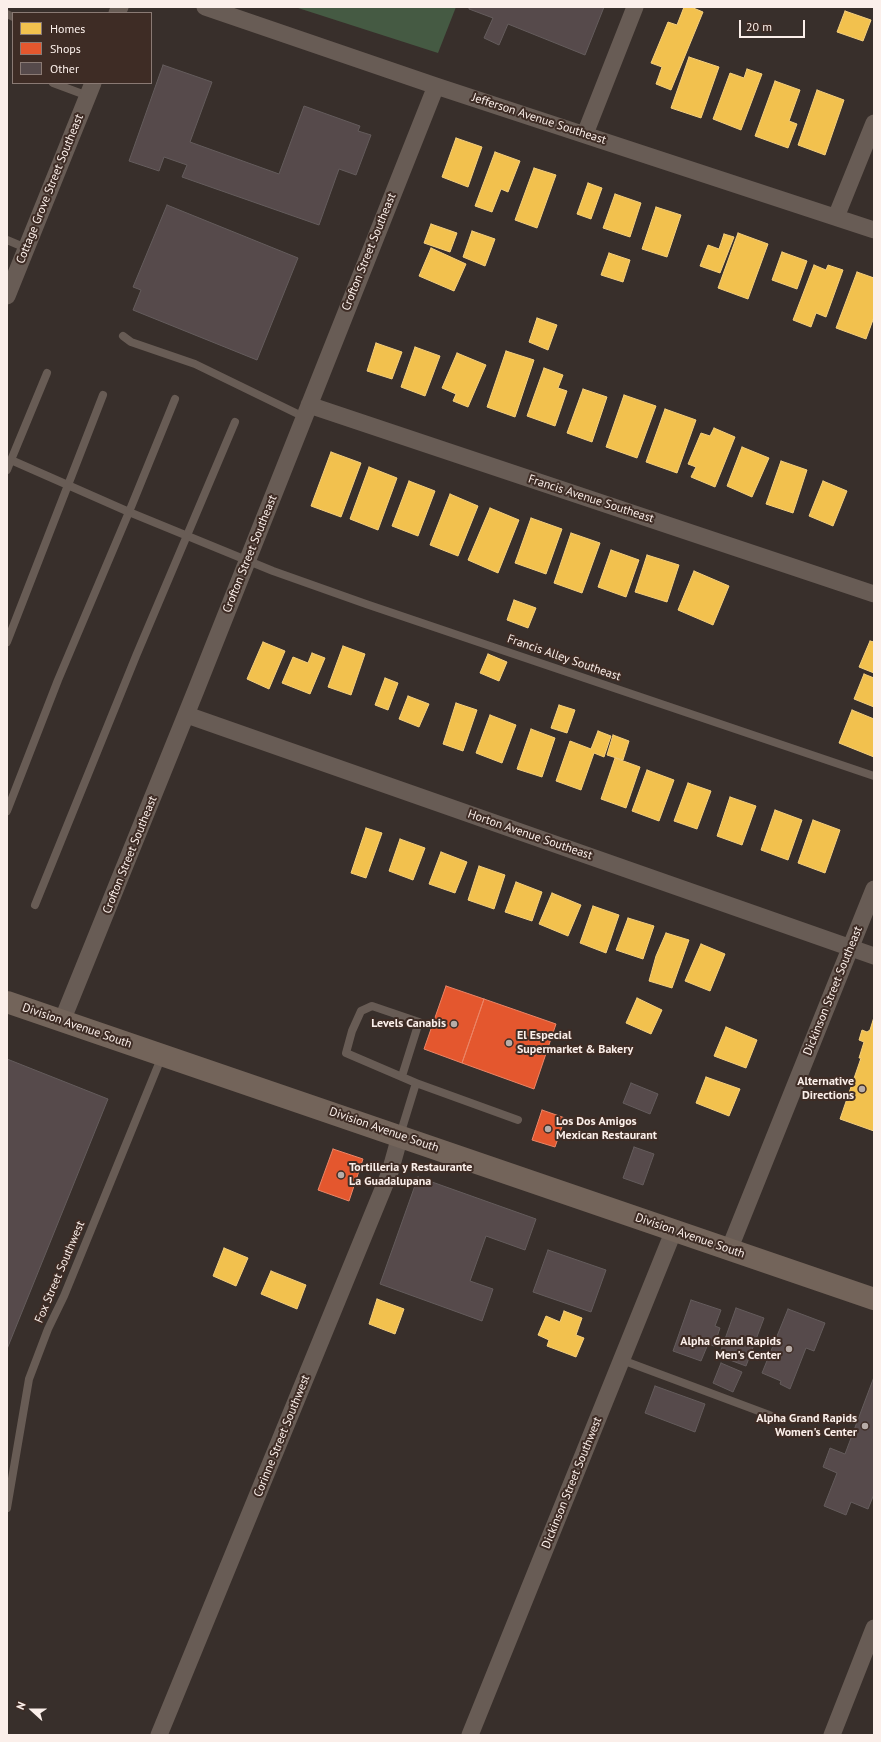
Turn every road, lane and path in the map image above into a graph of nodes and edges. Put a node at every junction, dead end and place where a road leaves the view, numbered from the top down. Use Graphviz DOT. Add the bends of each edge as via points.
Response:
graph roads {
  1 [pos="205,7"];
  2 [pos="635,7"];
  3 [pos="60,84"];
  4 [pos="436,86"];
  5 [pos="90,89"];
  6 [pos="874,123"];
  7 [pos="584,134"];
  8 [pos="836,217"];
  9 [pos="874,230"];
  10 [pos="7,240"];
  11 [pos="26,248"];
  12 [pos="7,296"];
  13 [pos="123,336"];
  14 [pos="47,373"];
  15 [pos="103,395"];
  16 [pos="175,399"];
  17 [pos="306,411"];
  18 [pos="235,422"];
  19 [pos="11,460"];
  20 [pos="7,470"];
  21 [pos="68,485"];
  22 [pos="128,512"];
  23 [pos="188,535"];
  24 [pos="248,559"];
  25 [pos="874,594"];
  26 [pos="7,642"];
  27 [pos="187,714"];
  28 [pos="874,776"];
  29 [pos="7,812"];
  30 [pos="874,889"];
  31 [pos="35,905"];
  32 [pos="851,947"];
  33 [pos="874,956"];
  34 [pos="7,1002"];
  35 [pos="62,1021"];
  36 [pos="163,1055"];
  37 [pos="402,1076"];
  38 [pos="416,1083"];
  39 [pos="518,1120"];
  40 [pos="400,1136"];
  41 [pos="674,1230"];
  42 [pos="729,1250"];
  43 [pos="874,1299"];
  44 [pos="622,1360"];
  45 [pos="772,1416"];
  46 [pos="7,1508"];
  47 [pos="874,1628"];
  48 [pos="159,1735"];
  49 [pos="470,1735"];
  50 [pos="832,1735"];
  1 -- 4 [label="street, Jefferson Avenue Southeast"];
  2 -- 7 [label="street"];
  3 -- 5 [label="lane"];
  4 -- 7 [label="street, Jefferson Avenue Southeast"];
  4 -- 17 [label="street, Crofton Street Southeast"];
  5 -- 11 [label="street, Cottage Grove Street Southeast"];
  6 -- 8 [label="street"];
  7 -- 8 [label="street, Jefferson Avenue Southeast"];
  8 -- 9 [label="street, Jefferson Avenue Southeast"];
  10 -- 11 [label="lane"];
  11 -- 12 [label="street, Cottage Grove Street Southeast"];
  13 -- 17 [label="lane" via="131,342 195,364"];
  14 -- 19 [label="lane"];
  15 -- 21 [label="lane"];
  16 -- 22 [label="lane"];
  17 -- 24 [label="street, Crofton Street Southeast"];
  17 -- 25 [label="street, Francis Avenue Southeast"];
  18 -- 23 [label="lane"];
  19 -- 20 [label="lane"];
  19 -- 21 [label="lane, Francis Alley Southeast"];
  21 -- 22 [label="lane, Francis Alley Southeast"];
  21 -- 26 [label="lane"];
  22 -- 23 [label="lane, Francis Alley Southeast"];
  22 -- 29 [label="lane" via="58,680"];
  23 -- 24 [label="lane, Francis Alley Southeast"];
  23 -- 31 [label="lane"];
  24 -- 27 [label="street, Crofton Street Southeast"];
  24 -- 28 [label="lane, Francis Alley Southeast" via="273,571 366,604"];
  27 -- 32 [label="street, Horton Avenue Southeast"];
  27 -- 35 [label="street, Crofton Street Southeast"];
  30 -- 32 [label="street, Dickinson Street Southeast"];
  32 -- 33 [label="street, Horton Avenue Southeast"];
  32 -- 42 [label="street, Dickinson Street Southeast"];
  34 -- 35 [label="main road, Division Avenue South"];
  35 -- 36 [label="main road, Division Avenue South"];
  36 -- 40 [label="main road, Division Avenue South"];
  36 -- 46 [label="lane, Fox Street Southwest" via="29,1379"];
  37 -- 37 [label="lane" via="346,1053 361,1011 372,1006 419,1022"];
  37 -- 38 [label="lane"];
  38 -- 39 [label="lane"];
  38 -- 40 [label="lane"];
  40 -- 41 [label="main road, Division Avenue South"];
  40 -- 48 [label="street, Corinne Street Southwest" via="390,1172"];
  41 -- 42 [label="main road, Division Avenue South"];
  41 -- 44 [label="street, Dickinson Street Southwest"];
  42 -- 43 [label="main road, Division Avenue South"];
  44 -- 45 [label="lane"];
  44 -- 49 [label="street, Dickinson Street Southwest"];
  47 -- 50 [label="street"];
}
